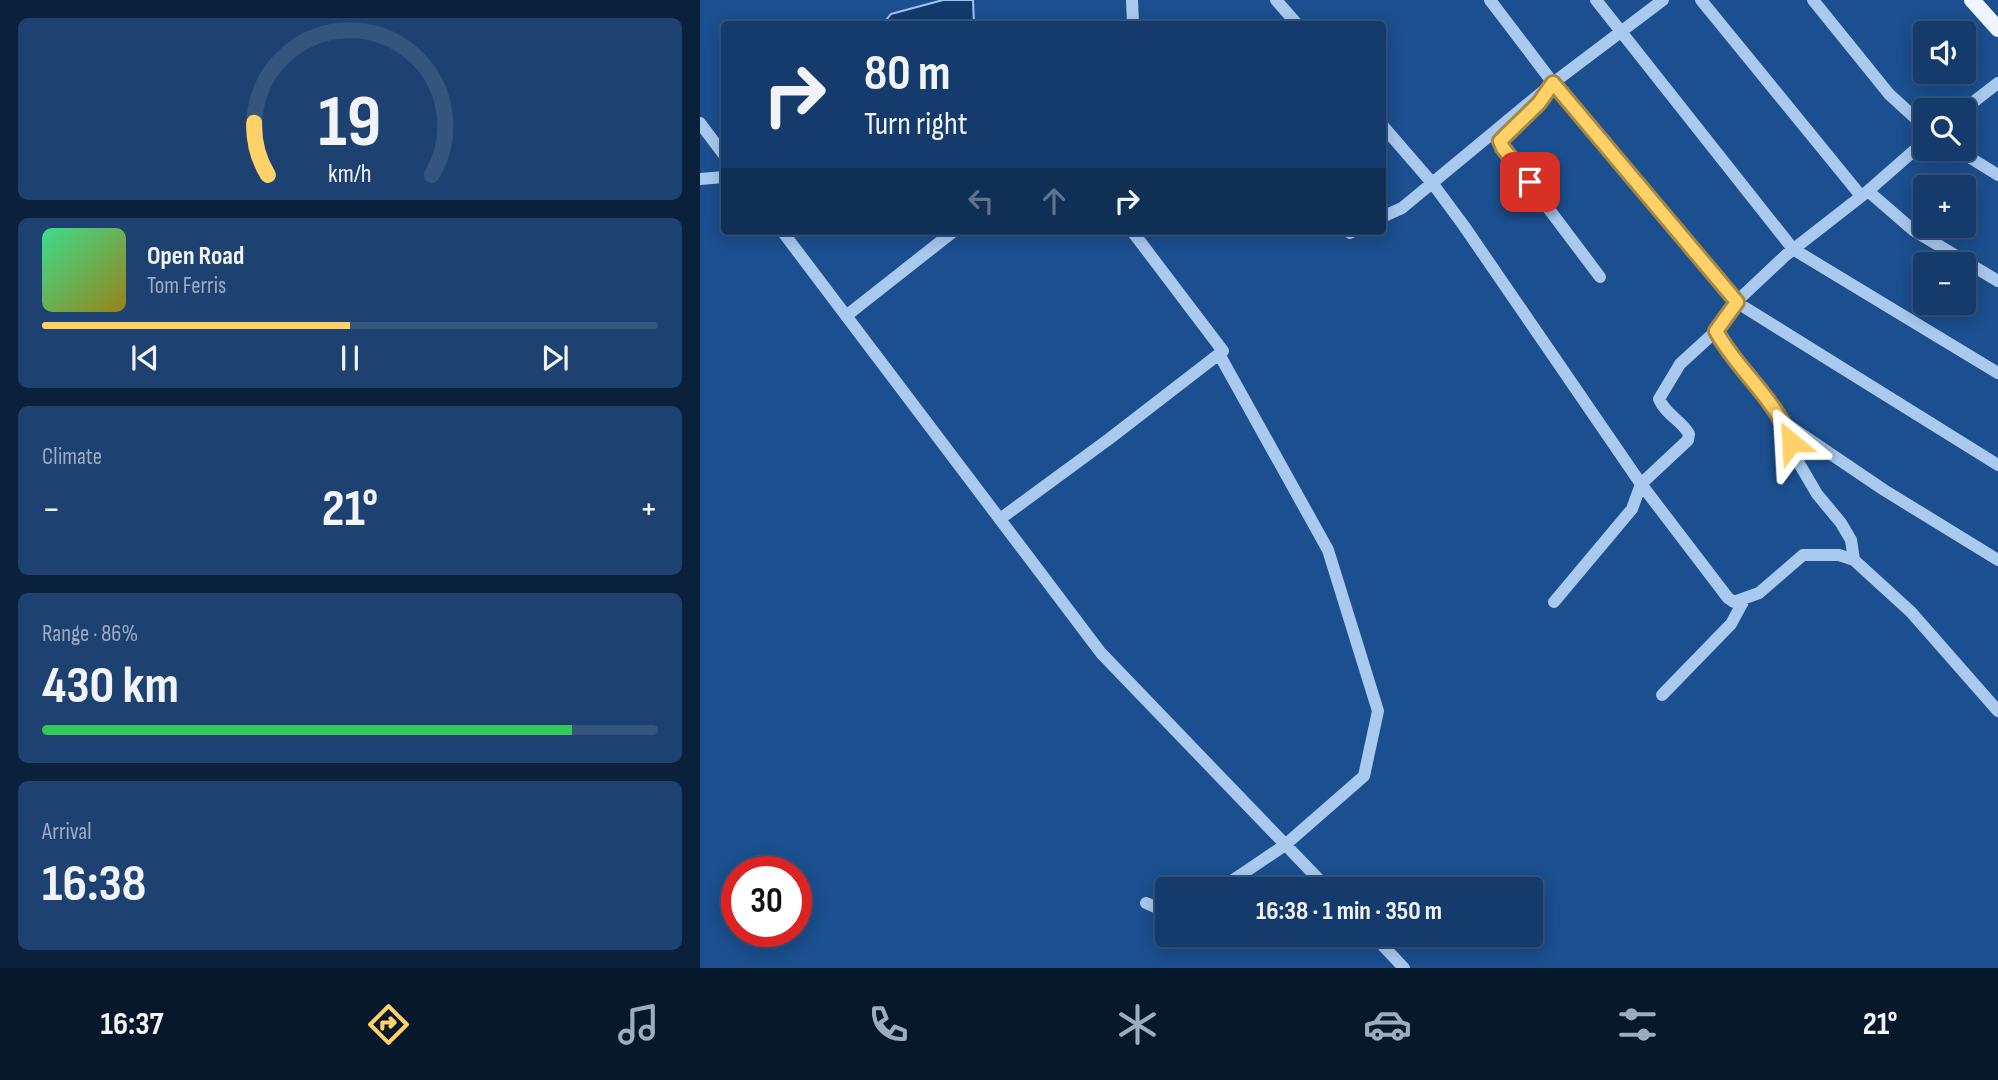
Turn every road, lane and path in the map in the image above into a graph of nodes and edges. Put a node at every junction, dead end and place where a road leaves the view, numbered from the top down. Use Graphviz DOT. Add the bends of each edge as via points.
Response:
graph roads {
  1 [pos="1132,0"];
  2 [pos="1276,0"];
  3 [pos="1490,0"];
  4 [pos="1595,0"];
  5 [pos="1662,0"];
  6 [pos="1701,0"];
  7 [pos="1813,0"];
  8 [pos="1972,0"];
  9 [pos="1133,21"];
  10 [pos="1294,21"];
  11 [pos="1998,29"];
  12 [pos="1621,32"];
  13 [pos="1553,83"];
  14 [pos="1998,83"];
  15 [pos="1976,100"];
  16 [pos="1913,116"];
  17 [pos="700,123"];
  18 [pos="1386,130"];
  19 [pos="721,151"];
  20 [pos="1913,152"];
  21 [pos="1975,161"];
  22 [pos="1998,175"];
  23 [pos="721,177"];
  24 [pos="700,179"];
  25 [pos="1433,184"];
  26 [pos="1865,194"];
  27 [pos="1386,215"];
  28 [pos="785,235"];
  29 [pos="949,235"];
  30 [pos="1135,235"];
  31 [pos="1793,249"];
  32 [pos="1600,277"];
  33 [pos="1998,281"];
  34 [pos="1737,302"];
  35 [pos="846,316"];
  36 [pos="1716,331"];
  37 [pos="1219,354"];
  38 [pos="1998,373"];
  39 [pos="1785,423"];
  40 [pos="1998,465"];
  41 [pos="1641,484"];
  42 [pos="1000,519"];
  43 [pos="1854,560"];
  44 [pos="1998,560"];
  45 [pos="1744,600"];
  46 [pos="1554,602"];
  47 [pos="1662,695"];
  48 [pos="1998,711"];
  49 [pos="1285,845"];
  50 [pos="1238,877"];
  51 [pos="1316,877"];
  52 [pos="1146,903"];
  53 [pos="1155,907"];
  54 [pos="1384,947"];
  55 [pos="1404,968"];
  1 -- 9 [label="street"];
  2 -- 10 [label="street"];
  3 -- 13 [label="street"];
  4 -- 12 [label="street"];
  5 -- 12 [label="street"];
  6 -- 26 [label="street"];
  7 -- 16 [label="street" via="1889,94"];
  8 -- 11 [label="main road"];
  12 -- 13 [label="street"];
  12 -- 31 [label="street"];
  13 -- 25 [label="street"];
  13 -- 32 [label="street" via="1500,141"];
  13 -- 34 [label="street"];
  14 -- 15 [label="street"];
  17 -- 19 [label="street"];
  18 -- 25 [label="street"];
  20 -- 26 [label="street"];
  21 -- 22 [label="street"];
  23 -- 24 [label="street"];
  25 -- 27 [label="street"];
  25 -- 41 [label="street"];
  26 -- 31 [label="street"];
  26 -- 33 [label="street" via="1913,230"];
  28 -- 35 [label="street"];
  29 -- 35 [label="street"];
  30 -- 37 [label="street" via="1223,351"];
  31 -- 34 [label="street"];
  31 -- 38 [label="street"];
  34 -- 36 [label="street"];
  34 -- 40 [label="street"];
  35 -- 42 [label="street"];
  36 -- 39 [label="street" via="1728,353"];
  36 -- 41 [label="street" via="1681,364 1659,399 1669,415 1685,427 1688,440"];
  37 -- 42 [label="street"];
  37 -- 49 [label="street" via="1328,550 1378,710 1364,776"];
  39 -- 43 [label="street" via="1797,460 1816,494 1851,540"];
  39 -- 44 [label="street"];
  41 -- 45 [label="street" via="1728,598"];
  41 -- 46 [label="street" via="1632,509"];
  42 -- 49 [label="street" via="1101,653"];
  43 -- 45 [label="street" via="1839,555 1803,555 1759,593"];
  43 -- 48 [label="street" via="1911,612"];
  45 -- 47 [label="street" via="1731,624"];
  49 -- 50 [label="street"];
  49 -- 51 [label="street"];
  52 -- 53 [label="street"];
  54 -- 55 [label="street"];
}
